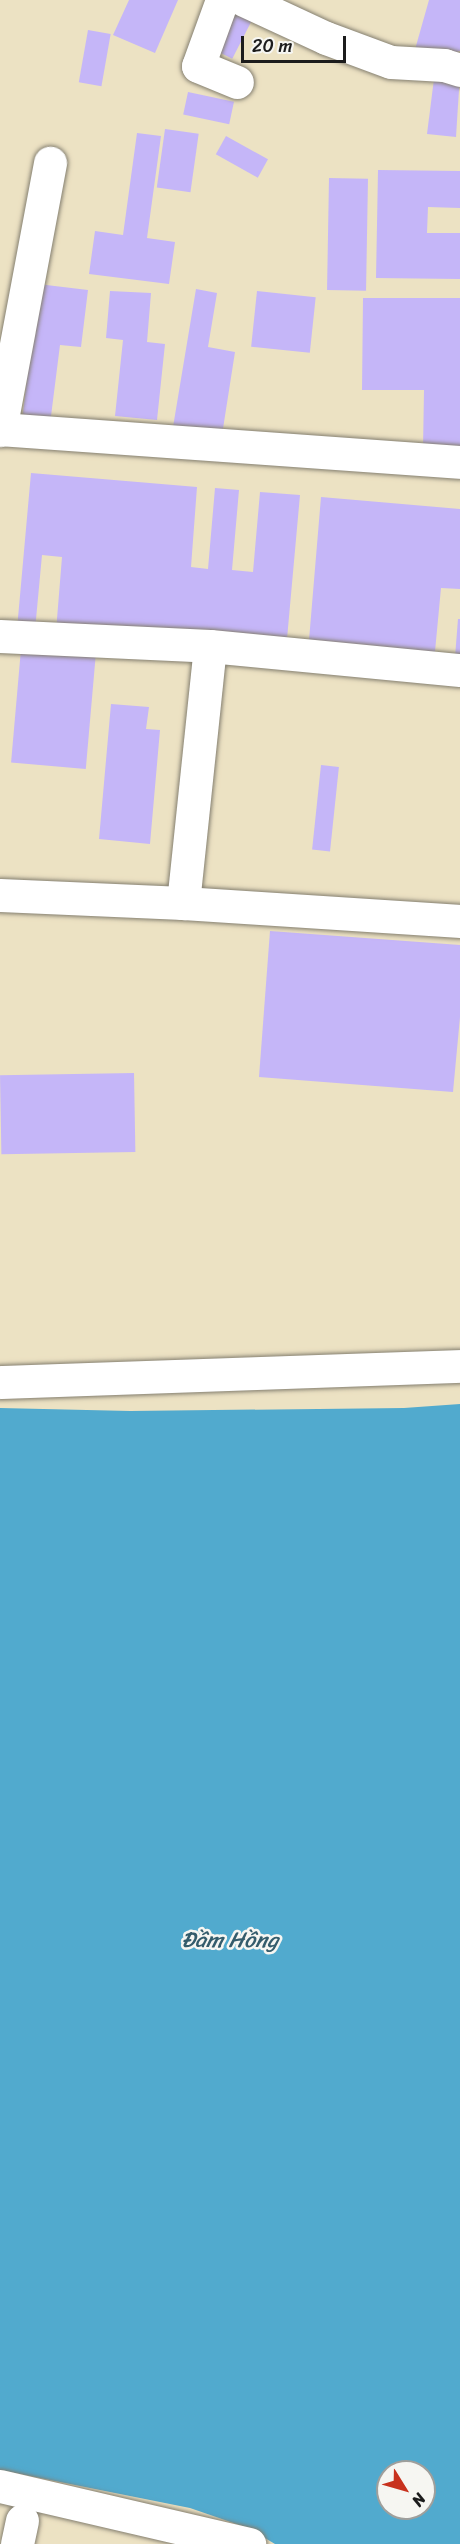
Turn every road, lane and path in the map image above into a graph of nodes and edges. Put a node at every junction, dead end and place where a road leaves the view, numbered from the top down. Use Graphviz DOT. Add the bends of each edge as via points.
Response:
graph roads {
  1 [pos="222,0"];
  2 [pos="244,0"];
  3 [pos="301,13"];
  4 [pos="460,70"];
  5 [pos="237,82"];
  6 [pos="50,163"];
  7 [pos="0,429"];
  8 [pos="460,462"];
  9 [pos="0,636"];
  10 [pos="210,646"];
  11 [pos="460,670"];
  12 [pos="0,895"];
  13 [pos="183,903"];
  14 [pos="460,921"];
  15 [pos="460,1366"];
  16 [pos="0,1382"];
  17 [pos="0,2486"];
  18 [pos="249,2544"];
  1 -- 5 [label="street" via="198,66"];
  2 -- 3 [label="street"];
  3 -- 4 [label="street" via="391,62 444,65"];
  6 -- 7 [label="street"];
  7 -- 8 [label="street"];
  9 -- 10 [label="street"];
  10 -- 11 [label="street"];
  10 -- 13 [label="street"];
  12 -- 13 [label="street"];
  13 -- 14 [label="street"];
  15 -- 16 [label="street"];
  17 -- 18 [label="street"];
}
